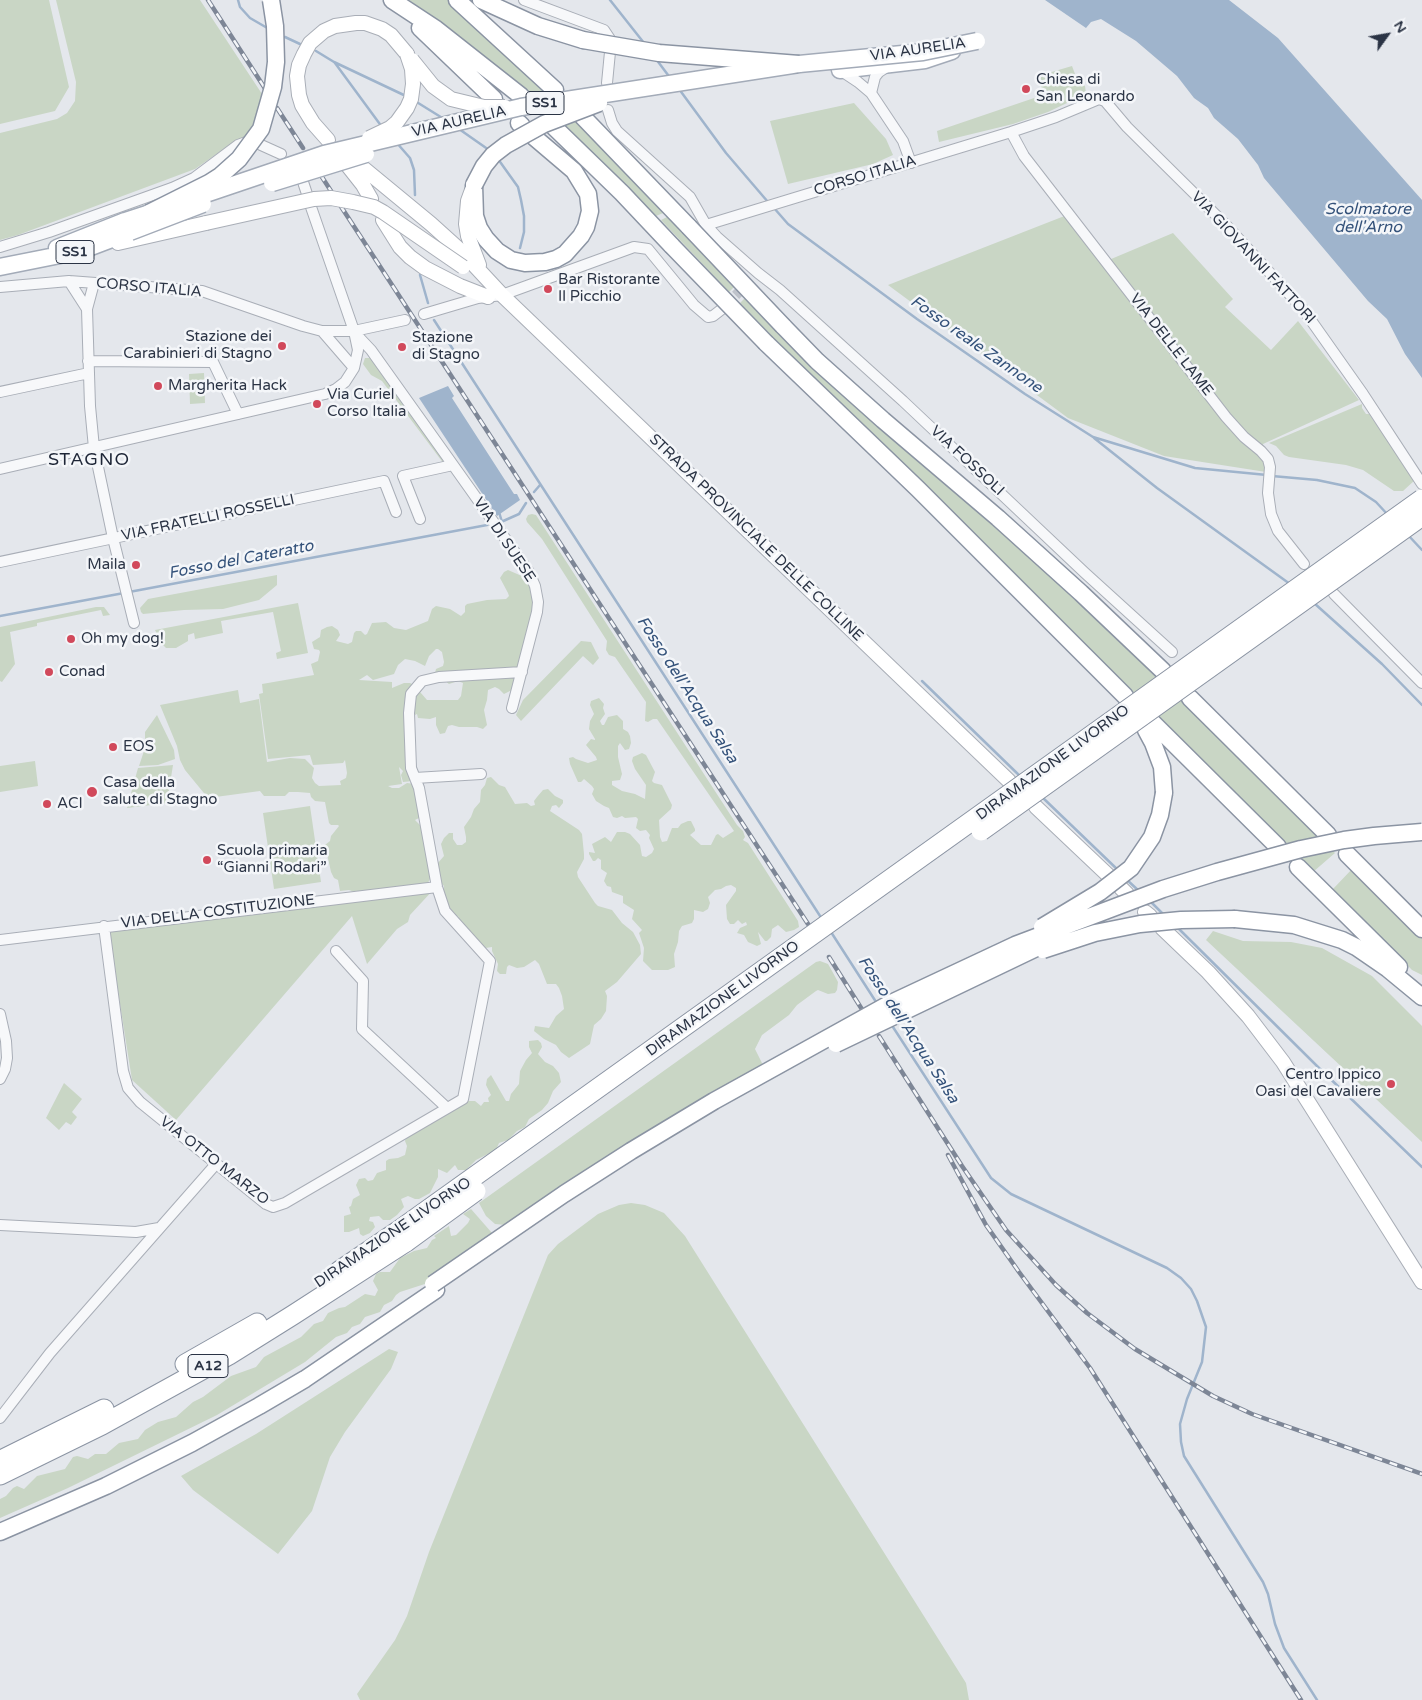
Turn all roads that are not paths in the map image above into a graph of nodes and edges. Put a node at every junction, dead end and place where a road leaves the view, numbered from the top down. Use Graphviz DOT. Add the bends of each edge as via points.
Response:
graph roads {
  1 [pos="271,0"];
  2 [pos="392,0"];
  3 [pos="457,0"];
  4 [pos="481,0"];
  5 [pos="524,0"];
  6 [pos="610,38"];
  7 [pos="610,52"];
  8 [pos="407,54"];
  9 [pos="799,64"];
  10 [pos="892,64"];
  11 [pos="840,70"];
  12 [pos="607,83"];
  13 [pos="555,90"];
  14 [pos="871,93"];
  15 [pos="494,99"];
  16 [pos="1100,99"];
  17 [pos="604,106"];
  18 [pos="583,117"];
  19 [pos="523,118"];
  20 [pos="553,126"];
  21 [pos="1011,132"];
  22 [pos="246,142"];
  23 [pos="261,145"];
  24 [pos="326,147"];
  25 [pos="282,154"];
  26 [pos="911,162"];
  27 [pos="303,182"];
  28 [pos="474,185"];
  29 [pos="307,194"];
  30 [pos="371,198"];
  31 [pos="311,207"];
  32 [pos="149,213"];
  33 [pos="383,220"];
  34 [pos="706,225"];
  35 [pos="128,227"];
  36 [pos="0,247"];
  37 [pos="80,251"];
  38 [pos="17,263"];
  39 [pos="0,267"];
  40 [pos="484,274"];
  41 [pos="69,281"];
  42 [pos="94,283"];
  43 [pos="0,287"];
  44 [pos="495,296"];
  45 [pos="87,309"];
  46 [pos="722,309"];
  47 [pos="424,314"];
  48 [pos="405,320"];
  49 [pos="322,330"];
  50 [pos="354,331"];
  51 [pos="88,361"];
  52 [pos="354,368"];
  53 [pos="89,373"];
  54 [pos="0,392"];
  55 [pos="238,414"];
  56 [pos="94,448"];
  57 [pos="453,465"];
  58 [pos="0,468"];
  59 [pos="1422,484"];
  60 [pos="1422,499"];
  61 [pos="396,512"];
  62 [pos="1422,516"];
  63 [pos="420,519"];
  64 [pos="113,538"];
  65 [pos="0,562"];
  66 [pos="1304,564"];
  67 [pos="1334,594"];
  68 [pos="134,623"];
  69 [pos="1172,652"];
  70 [pos="1163,671"];
  71 [pos="522,672"];
  72 [pos="1422,683"];
  73 [pos="1125,696"];
  74 [pos="1190,698"];
  75 [pos="512,708"];
  76 [pos="481,774"];
  77 [pos="415,778"];
  78 [pos="1010,781"];
  79 [pos="1036,806"];
  80 [pos="1422,832"];
  81 [pos="1328,835"];
  82 [pos="1422,838"];
  83 [pos="1278,847"];
  84 [pos="1347,854"];
  85 [pos="1298,866"];
  86 [pos="437,887"];
  87 [pos="1119,887"];
  88 [pos="104,926"];
  89 [pos="1162,928"];
  90 [pos="1422,929"];
  91 [pos="0,940"];
  92 [pos="1018,950"];
  93 [pos="336,951"];
  94 [pos="1422,990"];
  95 [pos="1422,997"];
  96 [pos="0,1014"];
  97 [pos="0,1078"];
  98 [pos="447,1108"];
  99 [pos="216,1164"];
  100 [pos="0,1225"];
  101 [pos="159,1228"];
  102 [pos="136,1232"];
  103 [pos="402,1236"];
  104 [pos="147,1242"];
  105 [pos="1422,1282"];
  106 [pos="434,1287"];
  107 [pos="0,1418"];
  108 [pos="0,1460"];
  109 [pos="0,1475"];
  110 [pos="0,1525"];
  111 [pos="0,1532"];
  1 -- 32 [label="main road, bridge" via="276,62 273,87 261,129 249,148 220,176"];
  2 -- 15 [label="main road"];
  2 -- 19 [label="main road" via="436,29"];
  3 -- 13 [label="main road"];
  4 -- 9 [label="main road, bridge" via="538,26 583,40 659,53"];
  5 -- 6 [label="street" via="604,30"];
  7 -- 12 [label="street"];
  8 -- 19 [label="main road, bridge" via="432,86 451,99"];
  8 -- 24 [label="main road, bridge" via="414,84 403,115 378,135"];
  8 -- 24 [label="main road" via="400,43 382,29 366,23 335,26 317,36 299,65 297,86 302,105"];
  9 -- 10 [label="main road, VIA AURELIA / SS1, bridge" via="923,52 977,41 944,55"];
  9 -- 19 [label="main road, VIA AURELIA / SS1, bridge"];
  10 -- 11 [label="main road, VIA AURELIA / SS1"];
  10 -- 14 [label="street" via="875,77"];
  11 -- 14 [label="street"];
  11 -- 17 [label="main road, VIA AURELIA / SS1" via="717,84"];
  14 -- 26 [label="street" via="903,141"];
  16 -- 21 [label="street, CORSO ITALIA"];
  16 -- 59 [label="street, VIA GIOVANNI FATTORI" via="1106,101 1127,127 1227,226 1303,309"];
  17 -- 28 [label="main road, bridge" via="544,124 506,145 484,166"];
  17 -- 34 [label="street" via="617,131 690,197"];
  17 -- 35 [label="main road, VIA AURELIA / SS1, bridge" via="530,115 367,154"];
  18 -- 70 [label="main road, bridge" via="817,361 998,518"];
  19 -- 24 [label="main road, VIA AURELIA / SS1, bridge"];
  19 -- 28 [label="main road" via="574,171 588,194 590,212 581,236 556,259 525,263 511,260 497,251 479,228 475,216"];
  20 -- 73 [label="main road, bridge" via="766,343 925,495"];
  21 -- 26 [label="street, CORSO ITALIA"];
  21 -- 66 [label="street, VIA DELLE LAME" via="1024,156 1220,409 1244,438 1268,459 1271,514 1278,531"];
  22 -- 36 [label="street" via="194,178"];
  23 -- 25 [label="street"];
  24 -- 32 [label="main road, VIA AURELIA / SS1, bridge"];
  26 -- 34 [label="street, CORSO ITALIA"];
  27 -- 29 [label="street"];
  28 -- 40 [label="main road" via="468,201 466,224"];
  30 -- 40 [label="main road" via="352,164 432,224"];
  31 -- 50 [label="street"];
  32 -- 35 [label="main road, VIA AURELIA / SS1, bridge"];
  33 -- 44 [label="main road" via="400,247 425,268 460,286"];
  34 -- 69 [label="street, VIA FOSSOLI" via="755,276 780,290 896,394"];
  35 -- 37 [label="main road, VIA AURELIA / SS1"];
  35 -- 38 [label="main road, VIA AURELIA / SS1"];
  37 -- 38 [label="main road, VIA AURELIA / SS1"];
  37 -- 44 [label="main road, bridge" via="314,199 332,198 364,204 383,212 462,267"];
  38 -- 39 [label="main road, VIA AURELIA / SS1"];
  40 -- 44 [label="main road"];
  41 -- 42 [label="street, CORSO ITALIA"];
  41 -- 43 [label="street, CORSO ITALIA"];
  41 -- 45 [label="street"];
  42 -- 45 [label="street"];
  42 -- 49 [label="street, CORSO ITALIA" via="202,291"];
  44 -- 46 [label="street" via="641,247 653,254 694,305 708,317"];
  44 -- 47 [label="street"];
  44 -- 78 [label="main road, STRADA PROVINCIALE DELLE COLLINE"];
  45 -- 51 [label="street"];
  48 -- 50 [label="street, CORSO ITALIA"];
  49 -- 50 [label="street, CORSO ITALIA"];
  49 -- 52 [label="street"];
  50 -- 52 [label="street" via="358,350"];
  50 -- 57 [label="street, VIA DI SUESE"];
  51 -- 53 [label="street"];
  51 -- 55 [label="street" via="213,362"];
  52 -- 55 [label="street" via="345,382 325,394"];
  53 -- 54 [label="street"];
  53 -- 56 [label="street"];
  55 -- 56 [label="street"];
  56 -- 58 [label="street"];
  56 -- 64 [label="street"];
  57 -- 63 [label="street" via="403,476"];
  57 -- 71 [label="street, VIA DI SUESE" via="529,572 537,592 537,612"];
  60 -- 103 [label="highway, DIRAMAZIONE LIVORNO, bridge"];
  61 -- 64 [label="street, VIA FRATELLI ROSSELLI" via="384,481"];
  62 -- 103 [label="highway, DIRAMAZIONE LIVORNO, bridge"];
  64 -- 65 [label="street, VIA FRATELLI ROSSELLI"];
  64 -- 68 [label="street"];
  67 -- 72 [label="street"];
  71 -- 75 [label="street, VIA DI SUESE"];
  71 -- 77 [label="street, VIA OTTO MARZO" via="439,677 422,682 411,694 409,713 410,768"];
  74 -- 81 [label="main road"];
  76 -- 77 [label="street"];
  77 -- 86 [label="street, VIA OTTO MARZO"];
  79 -- 87 [label="main road"];
  80 -- 92 [label="main road, bridge" via="1344,840 1255,861 1163,889"];
  82 -- 92 [label="main road, bridge" via="1320,852 1220,878"];
  83 -- 92 [label="main road, bridge" via="1150,726 1162,767 1164,793 1152,837 1131,868"];
  84 -- 90 [label="main road"];
  85 -- 94 [label="main road"];
  86 -- 88 [label="street, VIA DELLA COSTITUZIONE"];
  86 -- 98 [label="street, VIA OTTO MARZO" via="445,911 490,961 463,1099"];
  88 -- 91 [label="street, VIA DELLA COSTITUZIONE"];
  88 -- 99 [label="street, VIA OTTO MARZO" via="128,1088 140,1102"];
  89 -- 105 [label="main road" via="1208,972 1284,1062"];
  92 -- 95 [label="main road, bridge" via="1140,924 1181,920 1235,919 1294,925 1356,947"];
  92 -- 106 [label="main road, bridge" via="890,1004 714,1101 564,1194"];
  93 -- 98 [label="street" via="363,981 362,1029"];
  96 -- 97 [label="street" via="7,1051 5,1070"];
  98 -- 99 [label="street, VIA OTTO MARZO" via="278,1207 266,1204"];
  99 -- 101 [label="street"];
  100 -- 102 [label="street"];
  101 -- 102 [label="street"];
  101 -- 104 [label="street"];
  102 -- 104 [label="street"];
  103 -- 108 [label="highway, DIRAMAZIONE LIVORNO / A12" via="214,1348 95,1414"];
  103 -- 109 [label="highway, DIRAMAZIONE LIVORNO / A12" via="294,1316 229,1355 102,1425"];
  104 -- 107 [label="street" via="50,1353"];
  106 -- 110 [label="main road" via="304,1371 219,1421 105,1479"];
  106 -- 111 [label="main road" via="305,1378 259,1406 106,1486"];
}
